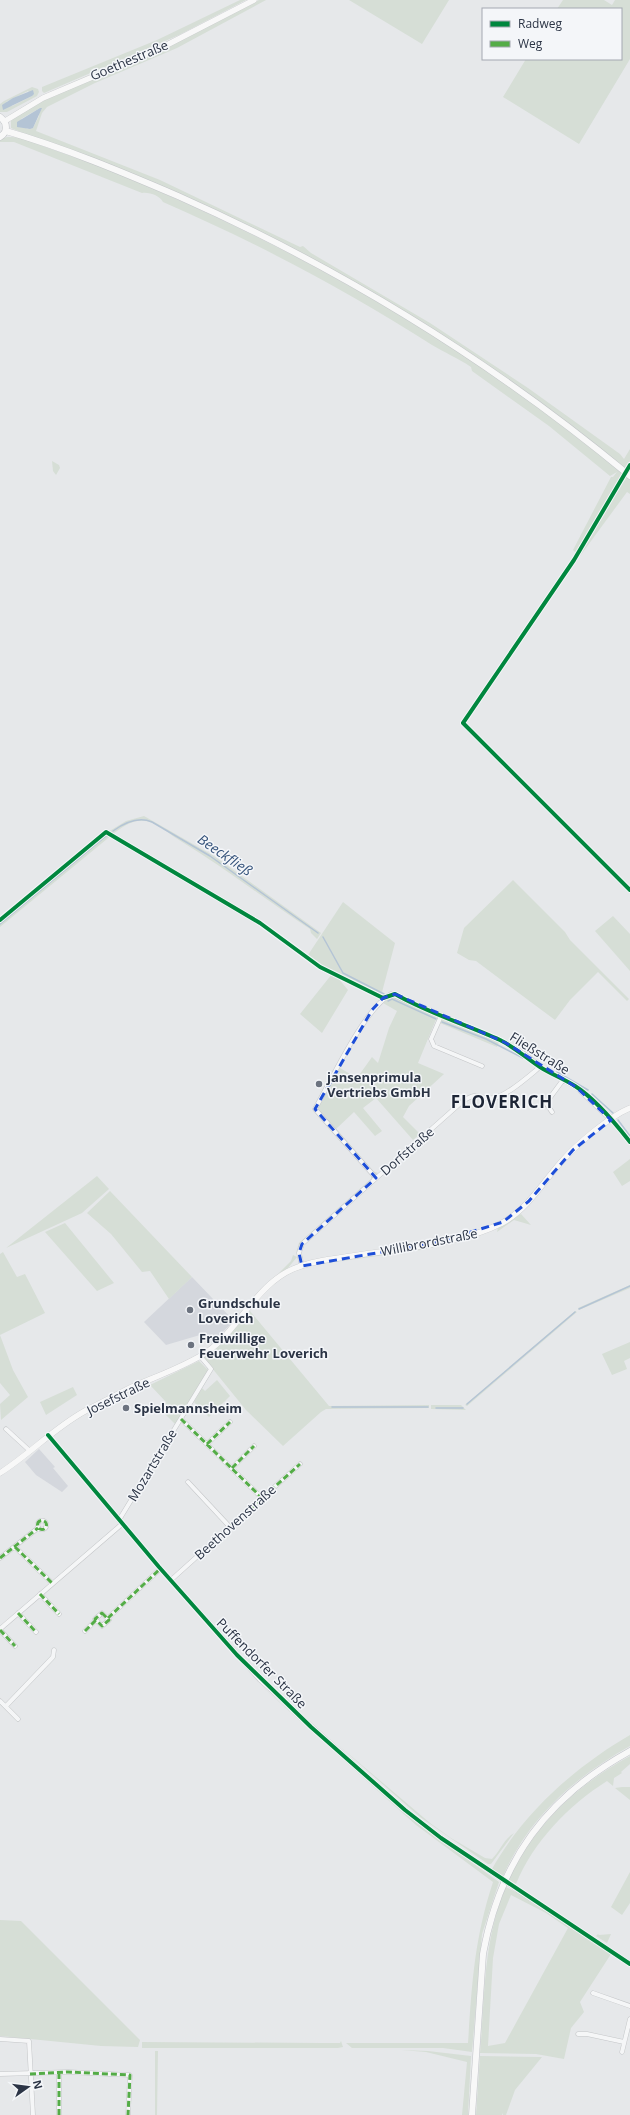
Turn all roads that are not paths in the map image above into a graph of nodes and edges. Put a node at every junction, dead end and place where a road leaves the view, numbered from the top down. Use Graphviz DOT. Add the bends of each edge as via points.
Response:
graph roads {
  1 [pos="254,0"];
  2 [pos="2,119"];
  3 [pos="6,131"];
  4 [pos="0,137"];
  5 [pos="630,476"];
  6 [pos="441,1016"];
  7 [pos="482,1066"];
  8 [pos="540,1067"];
  9 [pos="563,1080"];
  10 [pos="630,1108"];
  11 [pos="552,1112"];
  12 [pos="611,1120"];
  13 [pos="376,1178"];
  14 [pos="302,1266"];
  15 [pos="237,1322"];
  16 [pos="200,1356"];
  17 [pos="181,1419"];
  18 [pos="230,1422"];
  19 [pos="6,1429"];
  20 [pos="48,1435"];
  21 [pos="207,1444"];
  22 [pos="254,1446"];
  23 [pos="30,1451"];
  24 [pos="300,1464"];
  25 [pos="232,1468"];
  26 [pos="0,1473"];
  27 [pos="188,1482"];
  28 [pos="261,1497"];
  29 [pos="120,1522"];
  30 [pos="230,1527"];
  31 [pos="38,1528"];
  32 [pos="15,1546"];
  33 [pos="0,1558"];
  34 [pos="160,1569"];
  35 [pos="171,1580"];
  36 [pos="52,1583"];
  37 [pos="40,1594"];
  38 [pos="18,1613"];
  39 [pos="59,1614"];
  40 [pos="108,1618"];
  41 [pos="96,1620"];
  42 [pos="0,1630"];
  43 [pos="85,1631"];
  44 [pos="36,1632"];
  45 [pos="15,1646"];
  46 [pos="54,1650"];
  47 [pos="0,1701"];
  48 [pos="6,1706"];
  49 [pos="18,1719"];
  50 [pos="630,1751"];
  51 [pos="630,1964"];
  52 [pos="592,1993"];
  53 [pos="630,2006"];
  54 [pos="630,2019"];
  55 [pos="578,2034"];
  56 [pos="0,2039"];
  57 [pos="624,2042"];
  58 [pos="622,2052"];
  59 [pos="60,2073"];
  60 [pos="0,2074"];
  61 [pos="30,2074"];
  62 [pos="33,2115"];
  63 [pos="59,2115"];
  64 [pos="128,2115"];
  65 [pos="472,2115"];
  1 -- 2 [label="street, Goethestraße" via="178,40 43,98"];
  2 -- 3 [label="main road"];
  3 -- 4 [label="main road"];
  3 -- 5 [label="main road" via="97,162 159,188 268,238 344,279 436,334 502,378"];
  6 -- 7 [label="street" via="431,1039 434,1046"];
  6 -- 8 [label="street, Fließstraße" via="506,1043"];
  6 -- 13 [label="street, Fließstraße" via="395,994 383,998 367,1017 315,1109"];
  8 -- 9 [label="street, Fließstraße"];
  8 -- 13 [label="street, Dorfstraße" via="498,1097 490,1098 478,1094 463,1101"];
  9 -- 11 [label="street, Fließstraße" via="546,1103"];
  9 -- 12 [label="street, Fließstraße" via="586,1095"];
  10 -- 12 [label="street, Willibrordstraße"];
  12 -- 14 [label="street, Willibrordstraße" via="573,1150 530,1201 503,1222 481,1231 439,1242"];
  13 -- 14 [label="street, Dorfstraße" via="302,1244 299,1254"];
  14 -- 15 [label="street, Willibrordstraße" via="269,1286"];
  15 -- 16 [label="street, Josefstraße" via="216,1345"];
  16 -- 17 [label="street, Mozartstraße" via="211,1369"];
  16 -- 20 [label="street, Josefstraße" via="84,1412"];
  17 -- 21 [label="street"];
  17 -- 29 [label="street, Mozartstraße"];
  18 -- 21 [label="street"];
  19 -- 23 [label="street"];
  20 -- 23 [label="street, Josefstraße"];
  20 -- 29 [label="street, Puffendorfer Straße"];
  21 -- 25 [label="street"];
  22 -- 25 [label="street"];
  23 -- 26 [label="street, Josefstraße"];
  24 -- 28 [label="street, Beethovenstraße"];
  25 -- 28 [label="street"];
  27 -- 30 [label="street"];
  28 -- 30 [label="street, Beethovenstraße"];
  29 -- 34 [label="street, Puffendorfer Straße"];
  29 -- 36 [label="street, Mozartstraße"];
  30 -- 35 [label="street, Beethovenstraße"];
  31 -- 32 [label="street"];
  32 -- 33 [label="street"];
  32 -- 36 [label="street"];
  34 -- 35 [label="street, Puffendorfer Straße"];
  34 -- 40 [label="street"];
  35 -- 51 [label="street, Puffendorfer Straße, bridge" via="237,1655 311,1727 417,1820"];
  36 -- 37 [label="street, Mozartstraße"];
  37 -- 38 [label="street, Mozartstraße"];
  37 -- 39 [label="street"];
  38 -- 42 [label="street, Mozartstraße"];
  38 -- 44 [label="street"];
  40 -- 41 [label="street" via="102,1613"];
  40 -- 41 [label="street" via="102,1626"];
  41 -- 43 [label="street"];
  42 -- 45 [label="street"];
  46 -- 48 [label="street" via="52,1657"];
  47 -- 48 [label="street"];
  48 -- 49 [label="street"];
  50 -- 65 [label="main road" via="593,1773 555,1804 527,1839 512,1863 499,1892 487,1930 483,1954"];
  52 -- 53 [label="street"];
  54 -- 57 [label="street"];
  55 -- 57 [label="street"];
  56 -- 61 [label="street" via="29,2041"];
  57 -- 58 [label="street"];
  59 -- 61 [label="street"];
  59 -- 63 [label="street"];
  59 -- 64 [label="street" via="130,2075"];
  60 -- 61 [label="street"];
  61 -- 62 [label="street"];
}
